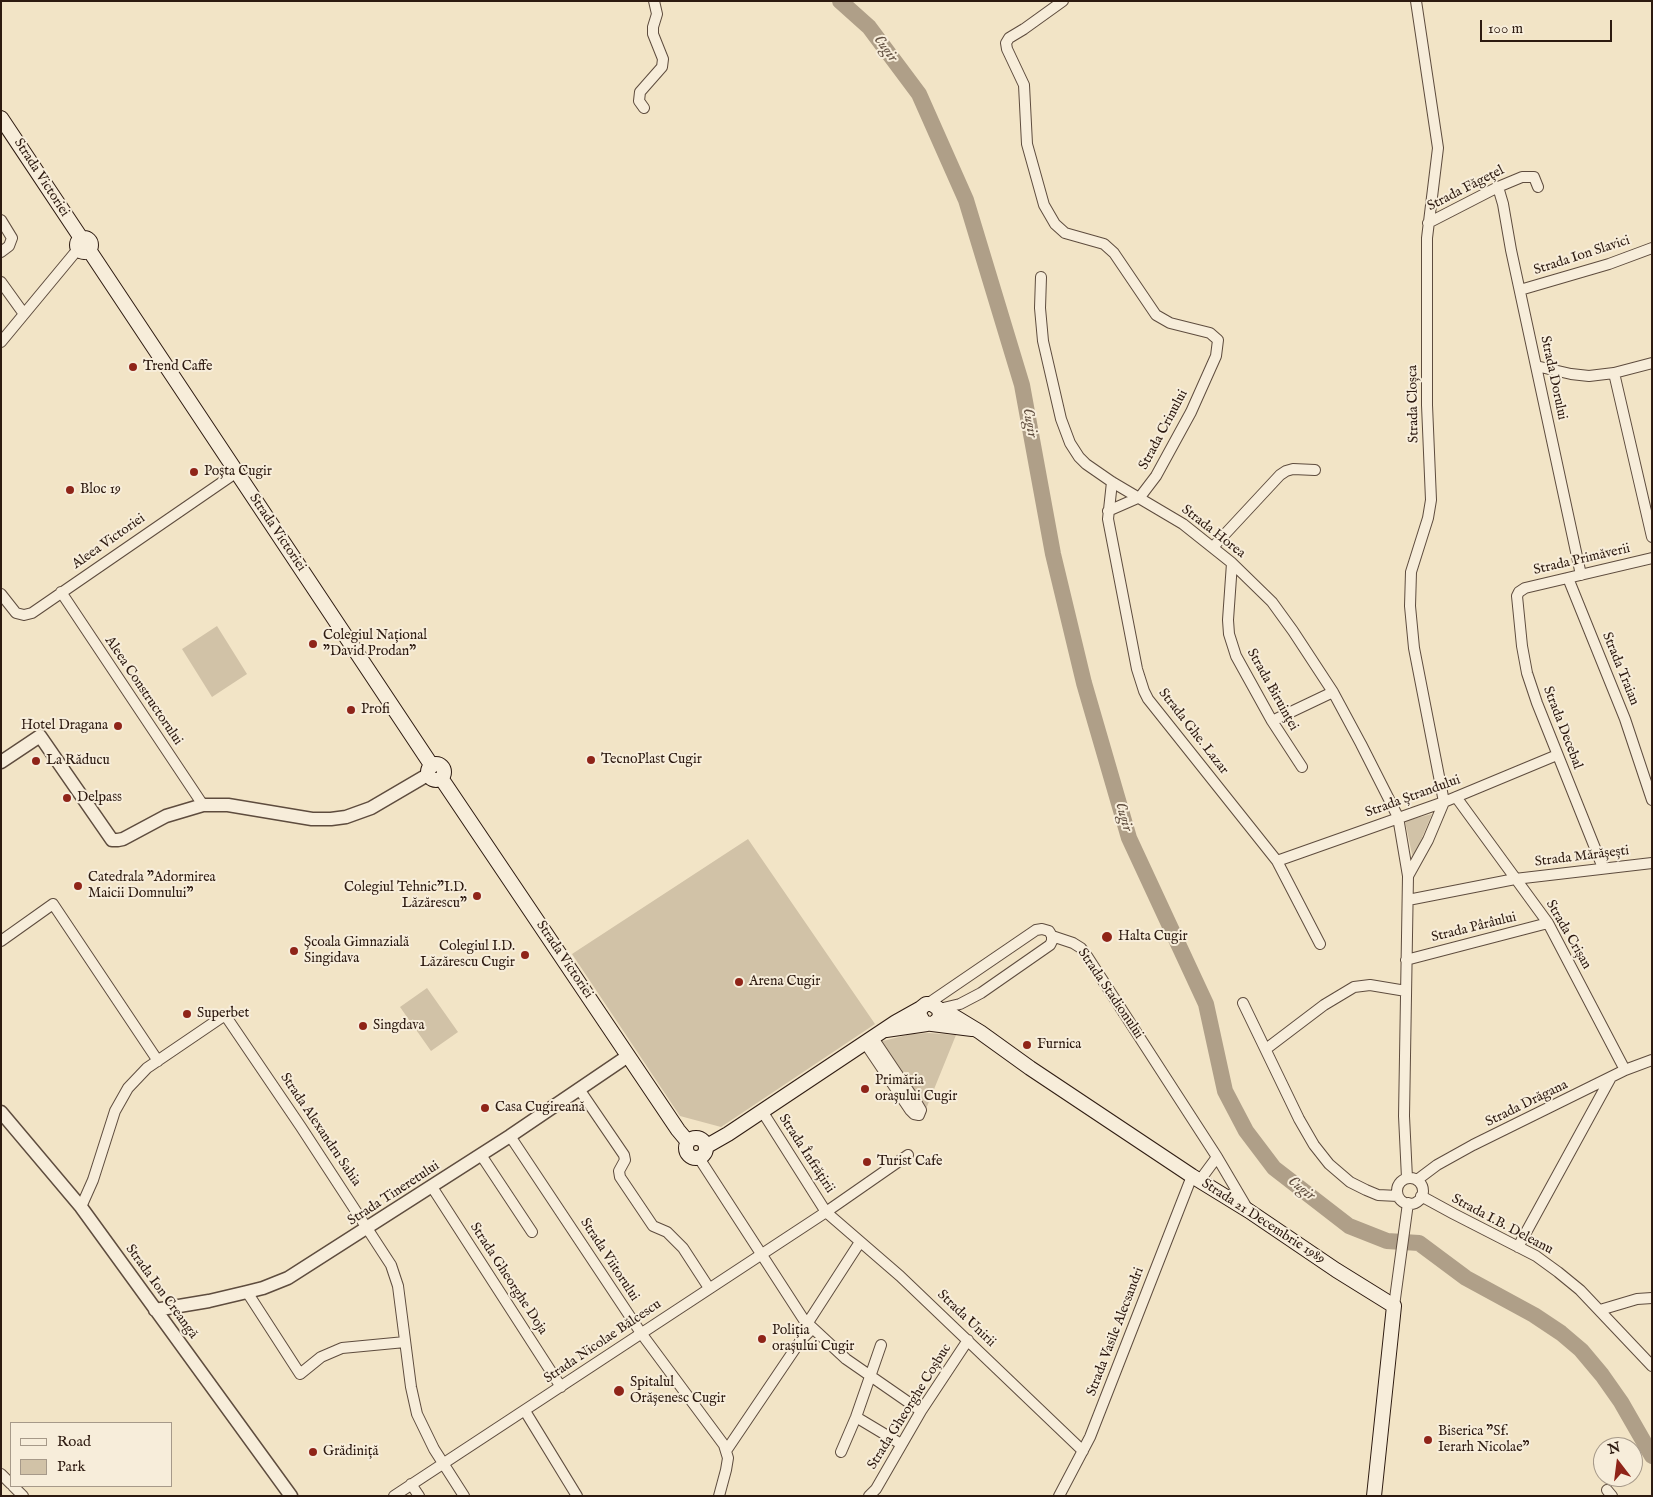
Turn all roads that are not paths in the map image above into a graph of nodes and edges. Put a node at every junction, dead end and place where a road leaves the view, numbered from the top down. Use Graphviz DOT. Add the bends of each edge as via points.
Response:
graph roads {
  1 [pos="654,1"];
  2 [pos="1063,1"];
  3 [pos="1416,1"];
  4 [pos="644,108"];
  5 [pos="1,118"];
  6 [pos="1498,187"];
  7 [pos="1538,187"];
  8 [pos="1,220"];
  9 [pos="1428,223"];
  10 [pos="82,246"];
  11 [pos="1652,248"];
  12 [pos="1,252"];
  13 [pos="1041,277"];
  14 [pos="1,282"];
  15 [pos="1520,290"];
  16 [pos="24,314"];
  17 [pos="1,342"];
  18 [pos="1649,362"];
  19 [pos="1536,366"];
  20 [pos="1614,373"];
  21 [pos="1315,470"];
  22 [pos="237,472"];
  23 [pos="1112,482"];
  24 [pos="1140,497"];
  25 [pos="1108,511"];
  26 [pos="1652,537"];
  27 [pos="1213,547"];
  28 [pos="1652,558"];
  29 [pos="1232,563"];
  30 [pos="1581,575"];
  31 [pos="1568,578"];
  32 [pos="61,592"];
  33 [pos="1519,592"];
  34 [pos="1,594"];
  35 [pos="1332,692"];
  36 [pos="1272,721"];
  37 [pos="1557,755"];
  38 [pos="1,762"];
  39 [pos="1302,767"];
  40 [pos="434,772"];
  41 [pos="1456,798"];
  42 [pos="1652,800"];
  43 [pos="1444,802"];
  44 [pos="203,805"];
  45 [pos="1398,817"];
  46 [pos="1277,862"];
  47 [pos="1652,863"];
  48 [pos="1603,868"];
  49 [pos="1408,876"];
  50 [pos="1515,879"];
  51 [pos="1408,900"];
  52 [pos="1548,923"];
  53 [pos="1052,936"];
  54 [pos="1,941"];
  55 [pos="1320,944"];
  56 [pos="1406,960"];
  57 [pos="1406,991"];
  58 [pos="1243,1003"];
  59 [pos="932,1013"];
  60 [pos="874,1037"];
  61 [pos="1266,1049"];
  62 [pos="628,1056"];
  63 [pos="158,1060"];
  64 [pos="1652,1060"];
  65 [pos="1625,1070"];
  66 [pos="1610,1078"];
  67 [pos="579,1089"];
  68 [pos="914,1107"];
  69 [pos="762,1111"];
  70 [pos="1,1112"];
  71 [pos="510,1136"];
  72 [pos="703,1152"];
  73 [pos="482,1155"];
  74 [pos="908,1155"];
  75 [pos="1217,1157"];
  76 [pos="1196,1178"];
  77 [pos="1412,1179"];
  78 [pos="432,1187"];
  79 [pos="1398,1196"];
  80 [pos="1421,1196"];
  81 [pos="81,1207"];
  82 [pos="1407,1208"];
  83 [pos="1249,1211"];
  84 [pos="826,1212"];
  85 [pos="368,1228"];
  86 [pos="532,1232"];
  87 [pos="860,1242"];
  88 [pos="1518,1247"];
  89 [pos="760,1254"];
  90 [pos="709,1288"];
  91 [pos="246,1292"];
  92 [pos="1652,1298"];
  93 [pos="1394,1306"];
  94 [pos="155,1310"];
  95 [pos="1600,1310"];
  96 [pos="810,1327"];
  97 [pos="641,1333"];
  98 [pos="968,1340"];
  99 [pos="405,1342"];
  100 [pos="881,1345"];
  101 [pos="1652,1366"];
  102 [pos="870,1376"];
  103 [pos="561,1387"];
  104 [pos="525,1411"];
  105 [pos="921,1411"];
  106 [pos="856,1417"];
  107 [pos="901,1444"];
  108 [pos="725,1448"];
  109 [pos="1083,1451"];
  110 [pos="841,1452"];
  111 [pos="443,1463"];
  112 [pos="1,1474"];
  113 [pos="10,1483"];
  114 [pos="411,1484"];
  115 [pos="14,1487"];
  116 [pos="875,1493"];
  117 [pos="23,1496"];
  118 [pos="291,1496"];
  119 [pos="394,1496"];
  120 [pos="418,1496"];
  121 [pos="464,1496"];
  122 [pos="577,1496"];
  123 [pos="719,1496"];
  124 [pos="1059,1496"];
  125 [pos="1374,1496"];
  1 -- 4 [label="street" via="657,14 653,34 663,59 662,66 640,92 639,102"];
  2 -- 24 [label="street, Strada Crinului" via="1009,38 1006,44 1024,85 1027,144 1050,217 1065,232 1104,244 1114,253 1156,315 1170,323 1210,333 1218,340 1216,356 1191,412 1156,476"];
  3 -- 9 [label="street, Strada Cloșca" via="1438,148"];
  5 -- 10 [label="main road, Strada Victoriei"];
  6 -- 7 [label="street, Strada Făgețel" via="1528,176 1534,177"];
  6 -- 9 [label="street, Strada Făgețel"];
  6 -- 15 [label="street, Strada Dorului"];
  8 -- 12 [label="street" via="12,238 9,246"];
  9 -- 43 [label="street, Strada Cloșca" via="1427,377 1431,500 1412,572 1410,606 1414,648"];
  10 -- 16 [label="street"];
  10 -- 22 [label="main road, Strada Victoriei"];
  11 -- 15 [label="street, Strada Ion Slavici"];
  13 -- 23 [label="street, Strada Horea" via="1043,341 1061,419 1079,457"];
  14 -- 16 [label="street"];
  15 -- 19 [label="street, Strada Dorului"];
  16 -- 17 [label="street"];
  18 -- 20 [label="street"];
  19 -- 20 [label="street" via="1589,376"];
  19 -- 30 [label="street, Strada Dorului"];
  20 -- 26 [label="street"];
  21 -- 27 [label="street" via="1293,469 1280,475"];
  22 -- 32 [label="street, Aleea Victoriei"];
  22 -- 40 [label="main road, Strada Victoriei"];
  23 -- 24 [label="street, Strada Horea"];
  23 -- 25 [label="street, Strada Ghe. Lazar"];
  24 -- 25 [label="street, Strada Crinului"];
  24 -- 27 [label="street, Strada Horea"];
  25 -- 46 [label="street, Strada Ghe. Lazar" via="1137,669 1144,691"];
  27 -- 29 [label="street, Strada Horea"];
  28 -- 30 [label="street, Strada Primăverii"];
  29 -- 35 [label="street, Strada Horea" via="1272,602"];
  29 -- 36 [label="street, Strada Biruinței" via="1228,620 1231,640 1243,671"];
  30 -- 31 [label="street, Strada Primăverii"];
  31 -- 33 [label="street, Strada Primăverii"];
  31 -- 42 [label="street, Strada Traian" via="1625,719"];
  32 -- 34 [label="street, Aleea Victoriei" via="32,613 24,615 16,613"];
  32 -- 44 [label="street, Aleea Constructorului"];
  33 -- 37 [label="street, Strada Decebal" via="1519,623 1527,672"];
  35 -- 36 [label="street"];
  35 -- 45 [label="street, Strada Horea"];
  36 -- 39 [label="street, Strada Biruinței"];
  37 -- 41 [label="street, Strada Ștrandului"];
  37 -- 48 [label="street, Strada Decebal"];
  38 -- 44 [label="street" via="40,736 112,840 123,839 166,816"];
  40 -- 44 [label="street" via="372,808 346,817 312,818 228,805"];
  40 -- 62 [label="main road, Strada Victoriei"];
  41 -- 43 [label="street, Strada Ștrandului"];
  41 -- 50 [label="street, Strada Crișan"];
  43 -- 45 [label="street, Strada Ștrandului"];
  43 -- 49 [label="street"];
  45 -- 46 [label="street, Strada Ștrandului"];
  45 -- 49 [label="street, Strada Horea"];
  46 -- 55 [label="street, Strada Ghe. Lazar"];
  47 -- 48 [label="street, Strada Mărășești"];
  48 -- 50 [label="street, Strada Mărășești"];
  49 -- 51 [label="street, Strada Horea"];
  50 -- 51 [label="street, Strada Mărășești"];
  50 -- 52 [label="street, Strada Crișan"];
  51 -- 56 [label="street, Strada Horea"];
  52 -- 56 [label="street, Strada Pârâului"];
  52 -- 65 [label="street, Strada Crișan"];
  53 -- 59 [label="street" via="1050,945 990,987 960,1004"];
  53 -- 59 [label="street, Strada Stadionului" via="1048,931 1036,930"];
  53 -- 75 [label="street, Strada Stadionului" via="1074,943 1085,953"];
  54 -- 63 [label="street" via="53,904"];
  56 -- 57 [label="street, Strada Horea"];
  57 -- 61 [label="street" via="1370,985 1354,987 1324,1005"];
  57 -- 77 [label="street, Strada Horea" via="1404,1116"];
  58 -- 61 [label="street"];
  59 -- 60 [label="main road" via="904,1017"];
  59 -- 76 [label="main road, Strada 21 Decembrie 1989" via="975,1029"];
  60 -- 68 [label="street"];
  60 -- 69 [label="main road"];
  61 -- 79 [label="street" via="1314,1145 1329,1164 1350,1182 1366,1190 1378,1195"];
  62 -- 67 [label="street, Strada Tineretului"];
  62 -- 72 [label="main road, Strada Victoriei" via="688,1142 700,1138"];
  63 -- 81 [label="street" via="137,1079 115,1111"];
  63 -- 85 [label="street, Strada Alexandru Sahia" via="225,1015"];
  64 -- 65 [label="street, Strada Drăgana"];
  65 -- 66 [label="street, Strada Drăgana"];
  66 -- 77 [label="street, Strada Drăgana"];
  66 -- 88 [label="street"];
  67 -- 71 [label="street, Strada Tineretului"];
  67 -- 90 [label="street" via="624,1155 620,1177 653,1226 667,1232 683,1248"];
  69 -- 72 [label="main road"];
  69 -- 84 [label="street, Strada Înfrățirii"];
  70 -- 81 [label="street, Strada Ion Creangă"];
  71 -- 73 [label="street, Strada Tineretului"];
  71 -- 97 [label="street, Strada Viitorului"];
  72 -- 89 [label="street"];
  73 -- 78 [label="street, Strada Tineretului"];
  73 -- 86 [label="street"];
  74 -- 84 [label="street, Strada Nicolae Bălcescu"];
  75 -- 76 [label="street"];
  75 -- 83 [label="street, Strada Stadionului"];
  76 -- 83 [label="main road, Strada 21 Decembrie 1989"];
  76 -- 109 [label="street, Strada Vasile Alecsandri"];
  77 -- 79 [label="street" via="1398,1185"];
  77 -- 80 [label="street" via="1422,1187"];
  78 -- 85 [label="street, Strada Tineretului"];
  78 -- 103 [label="street, Strada Gheorghe Doja"];
  79 -- 82 [label="street"];
  80 -- 82 [label="street"];
  80 -- 88 [label="street, Strada I.B. Deleanu"];
  81 -- 94 [label="street, Strada Ion Creangă"];
  82 -- 93 [label="street"];
  83 -- 93 [label="main road, Strada 21 Decembrie 1989"];
  84 -- 87 [label="street, Strada Unirii"];
  84 -- 89 [label="street, Strada Nicolae Bălcescu"];
  85 -- 91 [label="street, Strada Tineretului" via="288,1278"];
  85 -- 99 [label="street, Strada Alexandru Sahia" via="395,1274"];
  87 -- 96 [label="street"];
  87 -- 98 [label="street, Strada Unirii"];
  88 -- 95 [label="street, Strada I.B. Deleanu" via="1558,1272"];
  89 -- 90 [label="street, Strada Nicolae Bălcescu"];
  89 -- 96 [label="street"];
  90 -- 97 [label="street, Strada Nicolae Bălcescu"];
  91 -- 94 [label="street, Strada Tineretului"];
  91 -- 99 [label="street" via="300,1374 320,1357 342,1348"];
  92 -- 95 [label="street"];
  93 -- 125 [label="main road"];
  94 -- 118 [label="street, Strada Ion Creangă"];
  95 -- 101 [label="street, Strada I.B. Deleanu"];
  96 -- 102 [label="street"];
  96 -- 108 [label="street"];
  97 -- 103 [label="street, Strada Nicolae Bălcescu"];
  97 -- 108 [label="street, Strada Viitorului"];
  98 -- 105 [label="street, Strada Gheorghe Coșbuc"];
  98 -- 109 [label="street, Strada Unirii"];
  99 -- 111 [label="street, Strada Alexandru Sahia" via="417,1414"];
  100 -- 102 [label="street"];
  102 -- 105 [label="street"];
  102 -- 106 [label="street"];
  103 -- 104 [label="street, Strada Nicolae Bălcescu"];
  104 -- 111 [label="street, Strada Nicolae Bălcescu"];
  104 -- 122 [label="street"];
  105 -- 107 [label="street, Strada Gheorghe Coșbuc"];
  106 -- 107 [label="street"];
  106 -- 110 [label="street"];
  107 -- 116 [label="street, Strada Gheorghe Coșbuc"];
  108 -- 123 [label="street" via="728,1458"];
  109 -- 124 [label="street, Strada Vasile Alecsandri"];
  111 -- 114 [label="street, Strada Nicolae Bălcescu"];
  111 -- 121 [label="street, Strada Alexandru Sahia"];
  112 -- 113 [label="street"];
  114 -- 119 [label="street, Strada Nicolae Bălcescu"];
  114 -- 120 [label="street"];
  115 -- 117 [label="street"];
}
